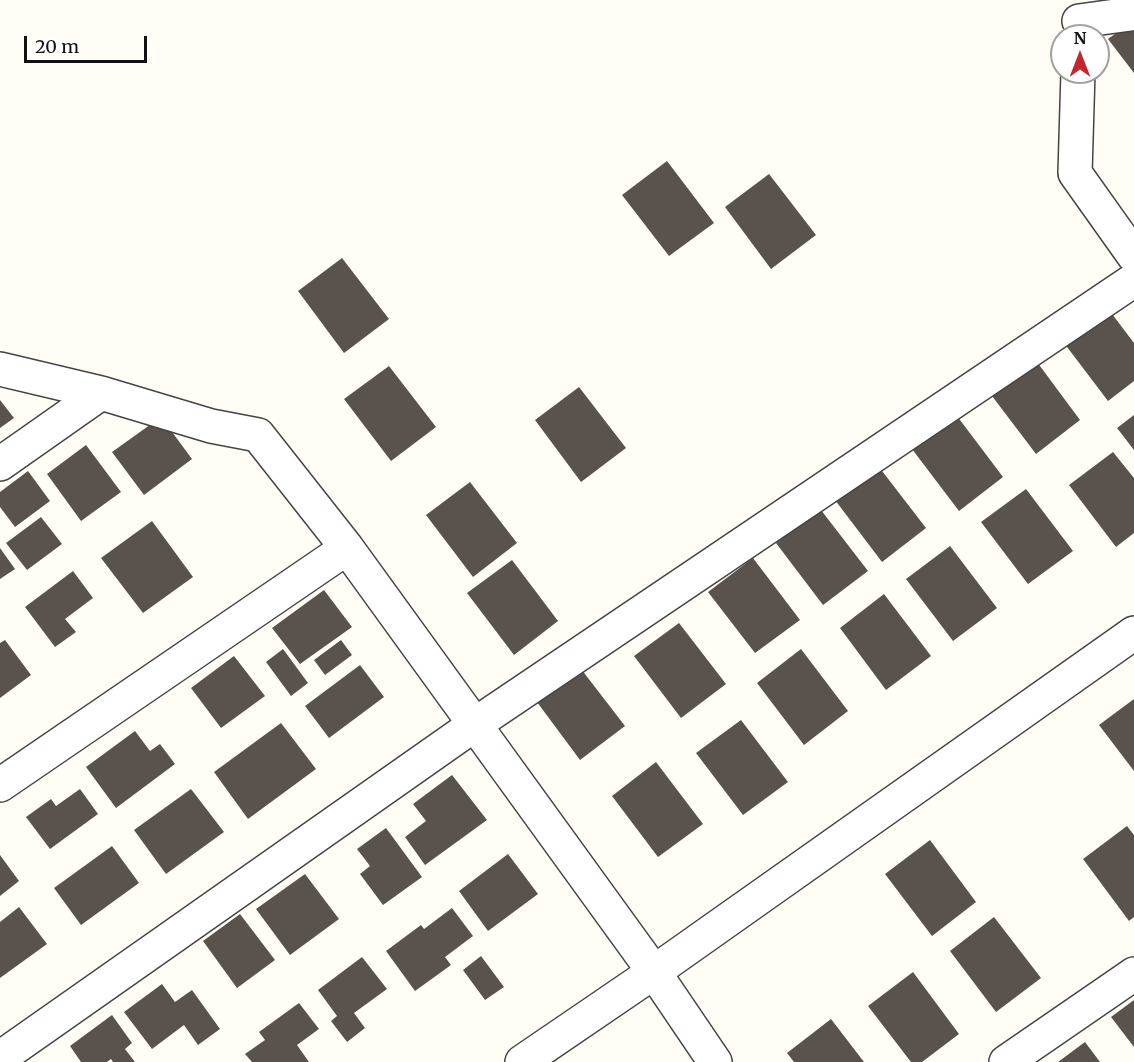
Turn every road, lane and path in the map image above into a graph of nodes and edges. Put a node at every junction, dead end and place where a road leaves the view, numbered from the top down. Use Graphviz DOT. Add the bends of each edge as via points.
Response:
graph roads {
  1 [pos="1134,12"];
  2 [pos="1079,19"];
  3 [pos="1078,84"];
  4 [pos="1134,256"];
  5 [pos="1134,280"];
  6 [pos="0,369"];
  7 [pos="101,393"];
  8 [pos="0,464"];
  9 [pos="347,548"];
  10 [pos="1134,633"];
  11 [pos="474,725"];
  12 [pos="0,785"];
  13 [pos="654,972"];
  14 [pos="1134,974"];
  15 [pos="0,1058"];
  16 [pos="522,1062"];
  17 [pos="715,1062"];
  18 [pos="1006,1062"];
  1 -- 2 [label="street"];
  3 -- 4 [label="street" via="1075,173"];
  5 -- 11 [label="street"];
  6 -- 7 [label="street"];
  7 -- 8 [label="street"];
  7 -- 9 [label="street" via="211,426 258,435"];
  9 -- 11 [label="street"];
  9 -- 12 [label="street"];
  10 -- 13 [label="street"];
  11 -- 13 [label="street"];
  11 -- 15 [label="street"];
  13 -- 16 [label="street"];
  13 -- 17 [label="street"];
  14 -- 18 [label="street"];
}
